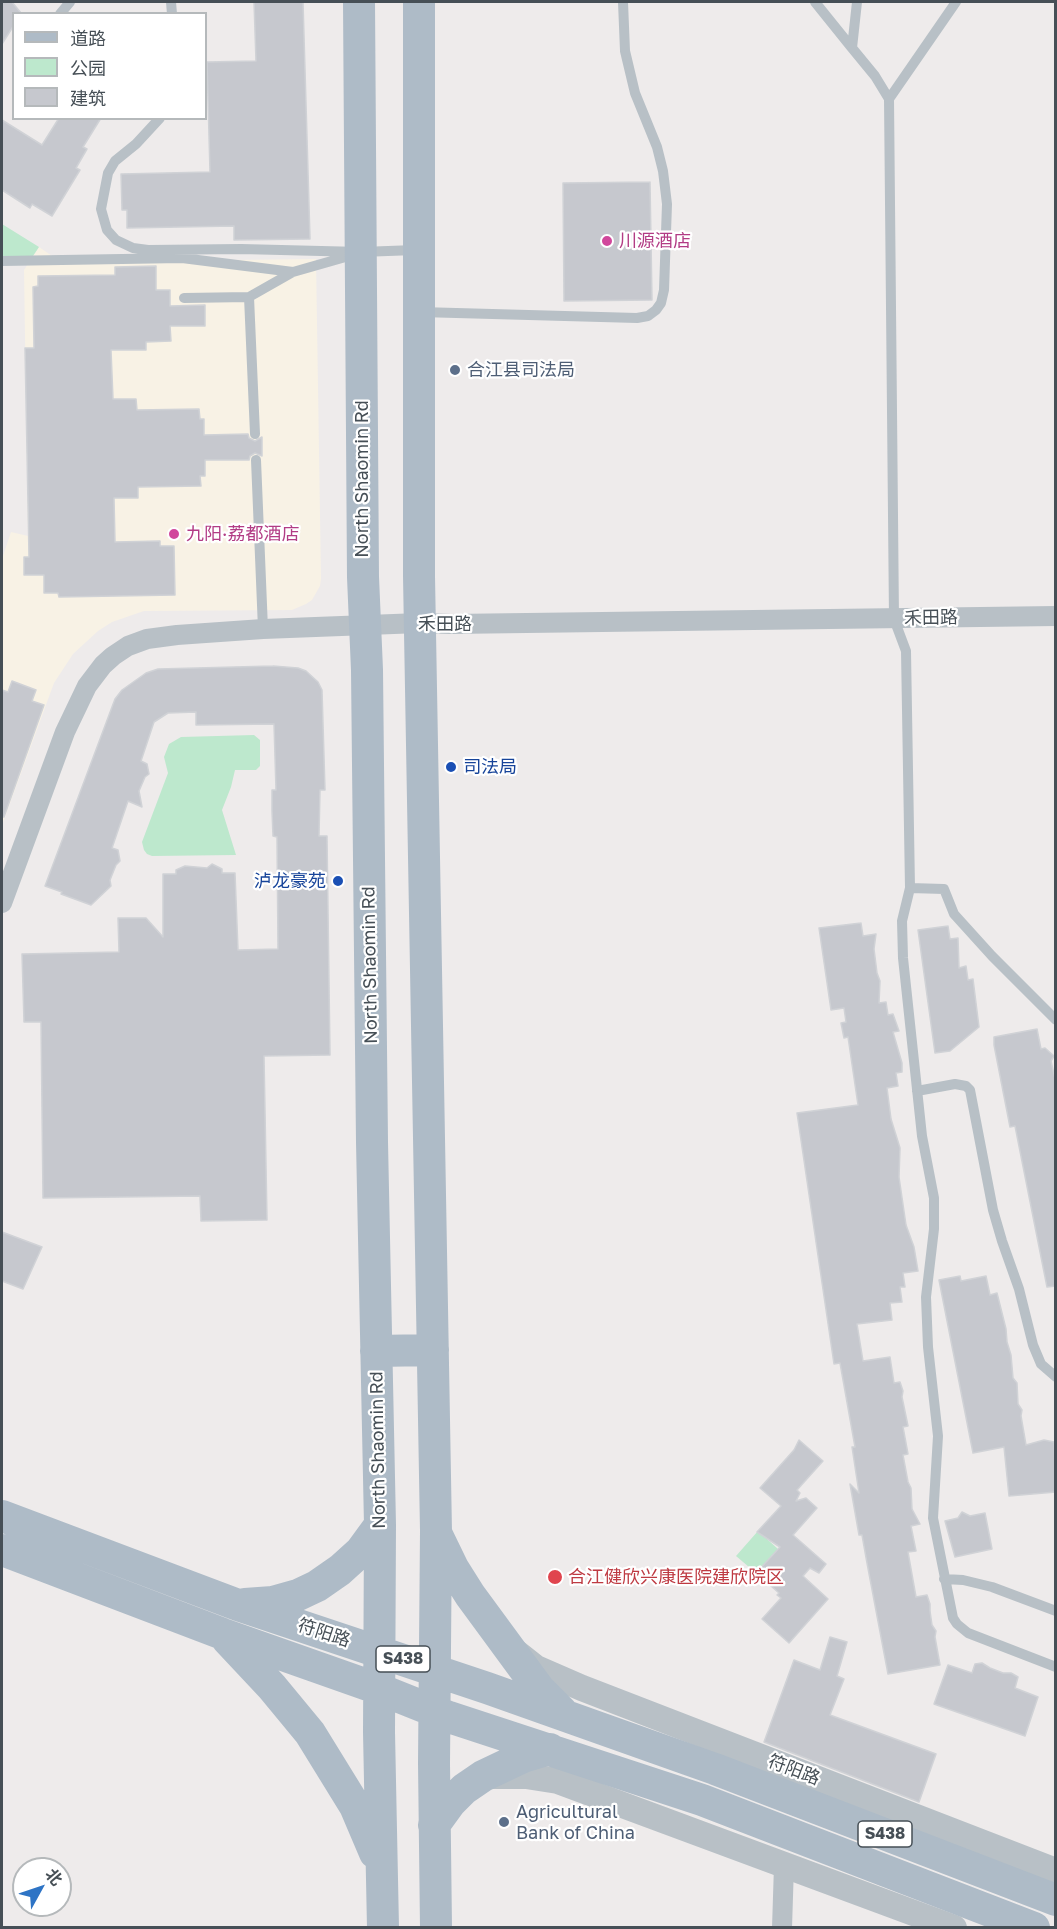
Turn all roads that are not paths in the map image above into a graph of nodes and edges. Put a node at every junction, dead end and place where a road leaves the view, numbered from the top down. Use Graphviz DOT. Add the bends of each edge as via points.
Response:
graph roads {
  1 [pos="359,2"];
  2 [pos="419,2"];
  3 [pos="623,2"];
  4 [pos="815,2"];
  5 [pos="856,2"];
  6 [pos="956,2"];
  7 [pos="852,48"];
  8 [pos="889,99"];
  9 [pos="158,120"];
  10 [pos="418,250"];
  11 [pos="361,252"];
  12 [pos="2,261"];
  13 [pos="293,272"];
  14 [pos="249,297"];
  15 [pos="184,298"];
  16 [pos="420,312"];
  17 [pos="255,434"];
  18 [pos="256,460"];
  19 [pos="1056,616"];
  20 [pos="894,619"];
  21 [pos="420,623"];
  22 [pos="365,626"];
  23 [pos="263,629"];
  24 [pos="910,888"];
  25 [pos="2,903"];
  26 [pos="1056,1020"];
  27 [pos="917,1091"];
  28 [pos="433,1350"];
  29 [pos="376,1351"];
  30 [pos="1056,1377"];
  31 [pos="2,1516"];
  32 [pos="380,1525"];
  33 [pos="436,1532"];
  34 [pos="2,1550"];
  35 [pos="944,1579"];
  36 [pos="238,1605"];
  37 [pos="1056,1611"];
  38 [pos="222,1634"];
  39 [pos="506,1644"];
  40 [pos="379,1652"];
  41 [pos="1056,1667"];
  42 [pos="434,1670"];
  43 [pos="379,1689"];
  44 [pos="434,1711"];
  45 [pos="566,1716"];
  46 [pos="550,1749"];
  47 [pos="483,1776"];
  48 [pos="434,1826"];
  49 [pos="784,1865"];
  50 [pos="1056,1870"];
  51 [pos="382,1872"];
  52 [pos="1056,1900"];
  53 [pos="383,1928"];
  54 [pos="436,1928"];
  55 [pos="782,1928"];
  56 [pos="954,1928"];
  57 [pos="1034,1928"];
  1 -- 11 [label="main road, North Shaomin Rd"];
  2 -- 10 [label="main road"];
  3 -- 16 [label="lane" via="625,51 635,93 663,171 667,204 661,303 648,316 637,318"];
  4 -- 7 [label="lane"];
  5 -- 7 [label="lane"];
  6 -- 8 [label="lane"];
  7 -- 8 [label="lane"];
  8 -- 20 [label="lane"];
  9 -- 11 [label="lane" via="115,161 108,174 101,209 107,230 116,240 148,250"];
  10 -- 11 [label="lane"];
  10 -- 16 [label="main road"];
  11 -- 13 [label="lane"];
  11 -- 22 [label="main road, North Shaomin Rd"];
  12 -- 13 [label="lane" via="182,258"];
  13 -- 14 [label="lane"];
  14 -- 15 [label="lane"];
  14 -- 17 [label="lane"];
  16 -- 21 [label="main road"];
  18 -- 23 [label="lane"];
  19 -- 20 [label="street, 禾田路"];
  20 -- 21 [label="street, 禾田路"];
  20 -- 24 [label="lane" via="906,651"];
  21 -- 22 [label="street, 禾田路"];
  21 -- 28 [label="main road"];
  22 -- 23 [label="street, 禾田路"];
  22 -- 29 [label="main road, North Shaomin Rd"];
  23 -- 25 [label="street, 禾田路" via="147,639 128,646 103,665 87,686 65,732"];
  24 -- 26 [label="lane" via="944,889 954,914"];
  24 -- 27 [label="lane" via="902,921 903,958"];
  27 -- 30 [label="lane" via="955,1084 970,1090 993,1210 1033,1345 1041,1364"];
  27 -- 35 [label="lane" via="934,1198 926,1297 927,1347 938,1436 933,1518"];
  28 -- 29 [label="main road"];
  28 -- 33 [label="main road"];
  29 -- 32 [label="main road, North Shaomin Rd"];
  31 -- 36 [label="main road, 符阳路 / S438"];
  32 -- 36 [label="main road" via="361,1551 318,1586 273,1602"];
  32 -- 40 [label="main road, North Shaomin Rd"];
  33 -- 39 [label="main road" via="453,1568"];
  33 -- 42 [label="main road"];
  34 -- 38 [label="main road, 符阳路 / S438"];
  35 -- 37 [label="lane" via="992,1587"];
  35 -- 41 [label="lane" via="953,1618 968,1633"];
  36 -- 40 [label="main road, 符阳路 / S438"];
  38 -- 43 [label="main road, 符阳路 / S438"];
  38 -- 51 [label="main road" via="310,1733 355,1806"];
  39 -- 45 [label="main road" via="539,1689"];
  39 -- 50 [label="street, 符阳路" via="536,1668 582,1688"];
  40 -- 42 [label="main road, 符阳路 / S438"];
  40 -- 43 [label="main road, North Shaomin Rd"];
  42 -- 44 [label="main road"];
  42 -- 45 [label="main road, 符阳路 / S438"];
  43 -- 44 [label="main road, 符阳路 / S438"];
  43 -- 51 [label="main road, North Shaomin Rd"];
  44 -- 46 [label="main road, 符阳路 / S438"];
  44 -- 48 [label="main road"];
  45 -- 52 [label="main road, 符阳路 / S438"];
  46 -- 47 [label="main road"];
  46 -- 57 [label="main road, 符阳路 / S438" via="702,1800"];
  47 -- 48 [label="main road" via="450,1803"];
  47 -- 49 [label="street" via="558,1781"];
  48 -- 54 [label="main road"];
  49 -- 55 [label="street"];
  49 -- 56 [label="street"];
  51 -- 53 [label="main road, North Shaomin Rd"];
}
